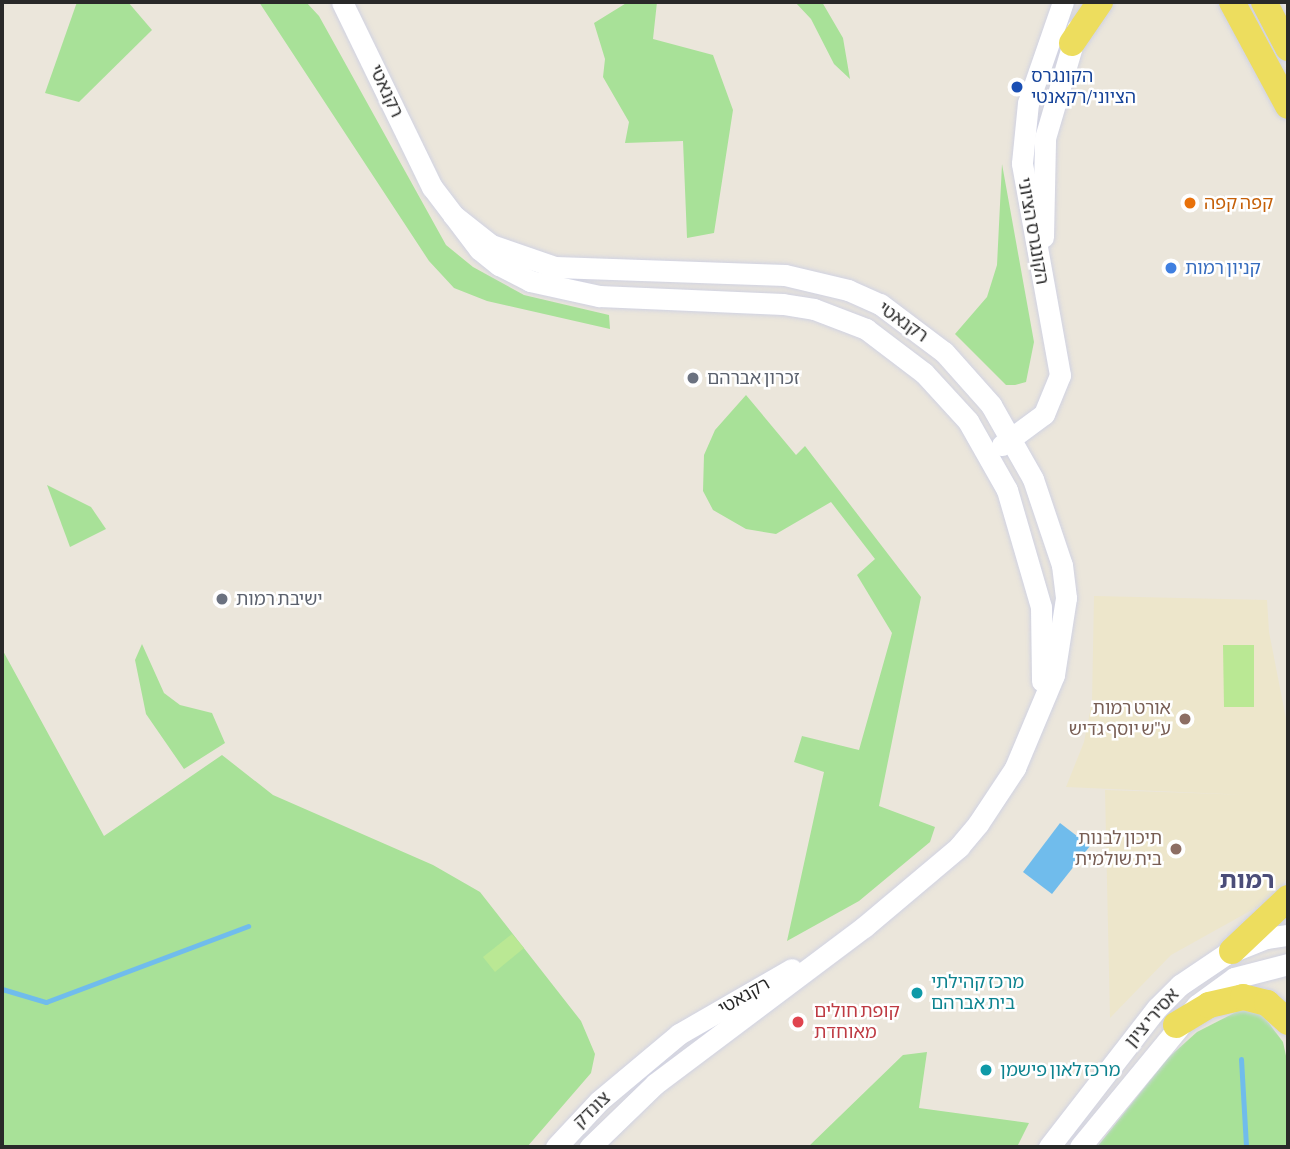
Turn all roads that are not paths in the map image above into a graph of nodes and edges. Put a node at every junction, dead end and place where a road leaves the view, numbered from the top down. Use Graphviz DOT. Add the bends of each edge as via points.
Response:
graph roads {
  1 [pos="342,2"];
  2 [pos="1063,2"];
  3 [pos="1090,2"];
  4 [pos="1100,2"];
  5 [pos="1239,5"];
  6 [pos="1072,43"];
  7 [pos="1288,48"];
  8 [pos="1288,106"];
  9 [pos="453,215"];
  10 [pos="1045,299"];
  11 [pos="1013,438"];
  12 [pos="988,452"];
  13 [pos="1030,737"];
  14 [pos="1288,898"];
  15 [pos="864,927"];
  16 [pos="1288,935"];
  17 [pos="1232,951"];
  18 [pos="1288,964"];
  19 [pos="1288,1022"];
  20 [pos="1176,1025"];
  21 [pos="630,1074"];
  22 [pos="655,1084"];
  23 [pos="556,1147"];
  24 [pos="590,1147"];
  25 [pos="1049,1147"];
  26 [pos="1080,1147"];
  1 -- 9 [label="street, רקנאטי" via="432,187"];
  2 -- 10 [label="street, הקונגרס הציוני" via="1038,69 1023,131 1025,195"];
  3 -- 6 [label="street, הקונגרס הציוני"];
  4 -- 6 [label="main road"];
  5 -- 7 [label="main road"];
  5 -- 8 [label="main road"];
  6 -- 10 [label="street, הקונגרס הציוני" via="1045,138"];
  9 -- 11 [label="street, רקנאטי" via="491,245 555,267 785,275 848,290 880,304 944,352"];
  9 -- 12 [label="street, רקנאטי" via="499,265 558,289 636,300 783,304 839,317 866,329 925,373 968,421"];
  10 -- 11 [label="street, הקונגרס הציוני" via="1060,375 1044,414"];
  11 -- 12 [label="street, הקונגרס הציוני"];
  11 -- 13 [label="street, רקנאטי" via="1051,528 1066,598 1054,675"];
  12 -- 13 [label="street, רקנאטי" via="1024,537 1041,607 1043,675"];
  13 -- 15 [label="street, רקנאטי" via="1000,796 959,847"];
  14 -- 17 [label="main road"];
  15 -- 21 [label="street, רקנאטי" via="679,1034"];
  15 -- 22 [label="street, רקנאטי"];
  16 -- 17 [label="street, אסירי ציון"];
  17 -- 25 [label="street, אסירי ציון" via="1202,968 1157,1008"];
  18 -- 20 [label="street, אסירי ציון" via="1234,978"];
  19 -- 20 [label="main road" via="1267,1003 1243,997 1209,1006"];
  20 -- 26 [label="street, אסירי ציון"];
  21 -- 23 [label="street, צונדק"];
  22 -- 24 [label="street, צונדק"];
}
